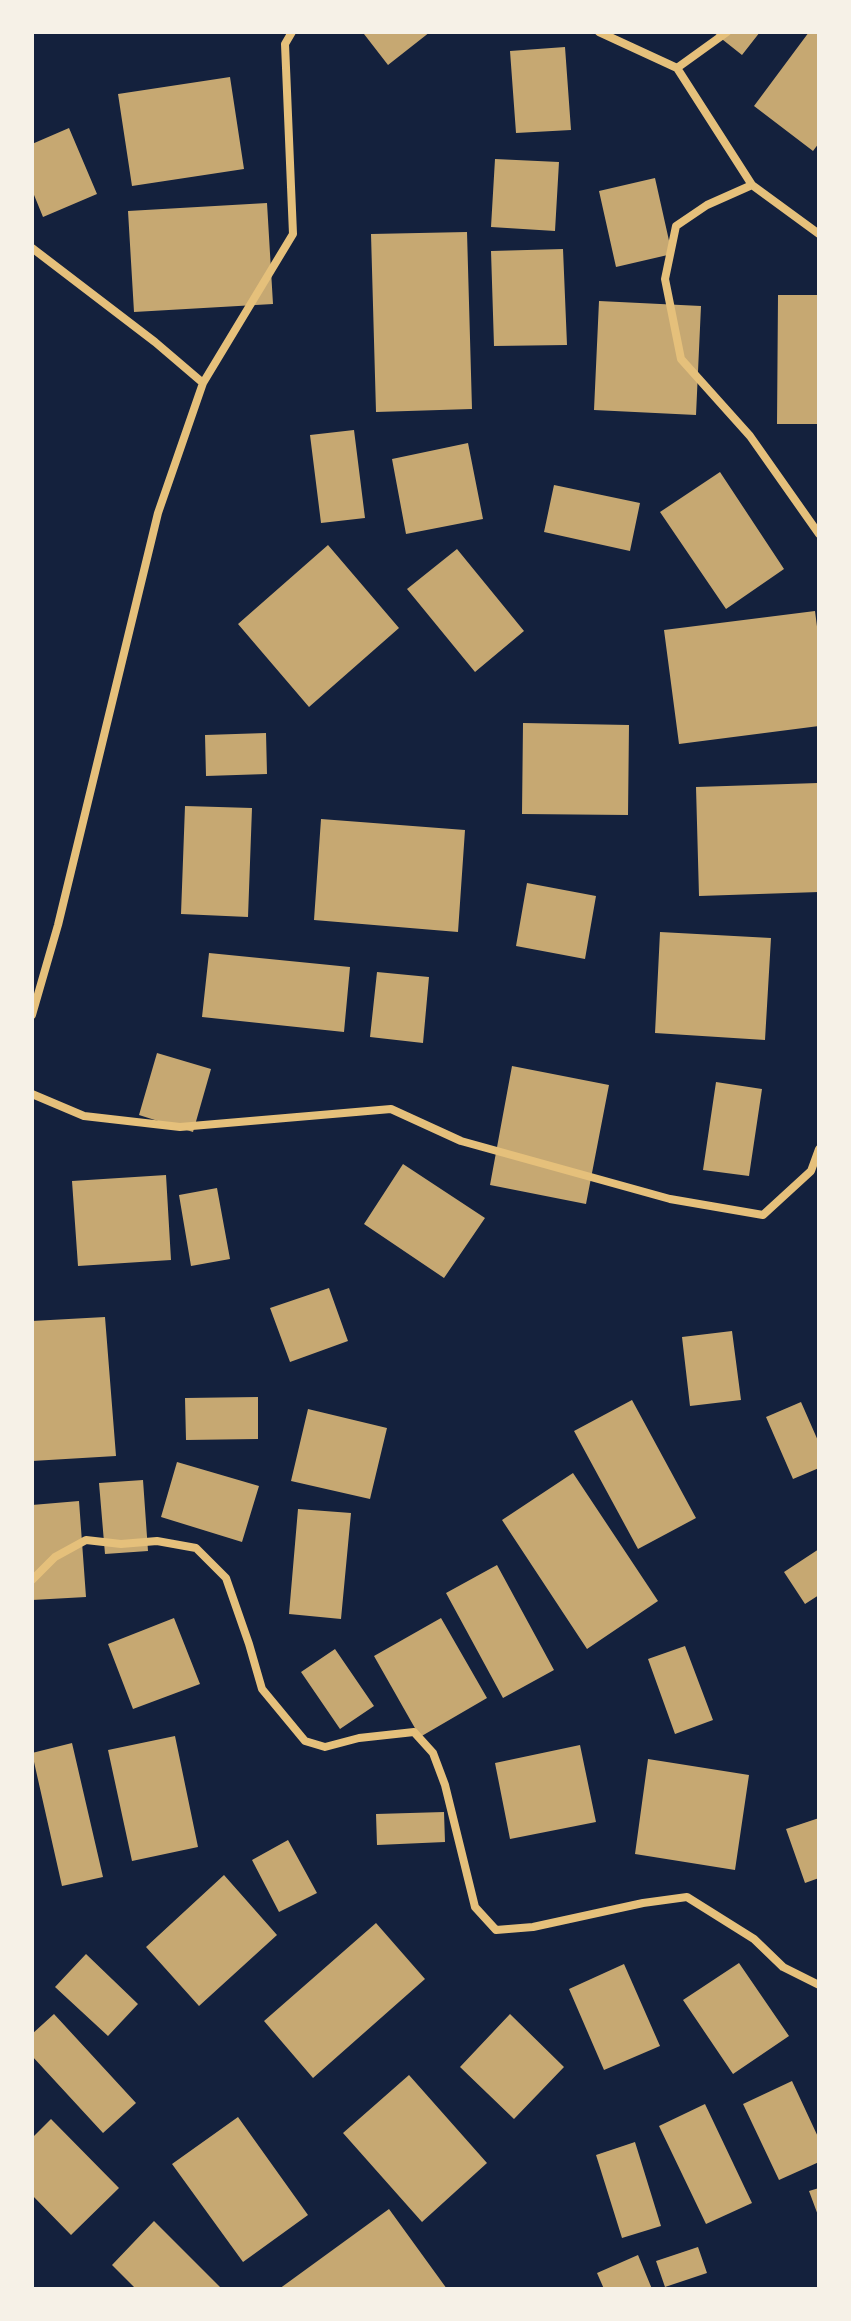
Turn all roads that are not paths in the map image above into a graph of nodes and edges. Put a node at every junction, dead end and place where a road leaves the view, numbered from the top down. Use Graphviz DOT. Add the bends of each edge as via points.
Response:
graph roads {
  1 [pos="292,32"];
  2 [pos="599,32"];
  3 [pos="727,32"];
  4 [pos="677,68"];
  5 [pos="752,185"];
  6 [pos="819,234"];
  7 [pos="32,248"];
  8 [pos="203,383"];
  9 [pos="819,534"];
  10 [pos="32,1015"];
  11 [pos="32,1094"];
  12 [pos="819,1149"];
  13 [pos="32,1580"];
  14 [pos="819,1985"];
  1 -- 8 [label="street" via="285,44 293,234"];
  2 -- 4 [label="street"];
  3 -- 4 [label="street"];
  4 -- 5 [label="street"];
  5 -- 6 [label="street"];
  5 -- 9 [label="street" via="676,226 665,279 681,359 750,436"];
  7 -- 8 [label="street"];
  8 -- 10 [label="street" via="158,513"];
  11 -- 12 [label="street" via="84,1116 180,1127 391,1109 461,1141 670,1199 763,1215 811,1171"];
  13 -- 14 [label="street" via="55,1557 86,1540 157,1541 196,1548 226,1578 262,1689 305,1741 325,1747 414,1732 433,1753 475,1907 496,1930 687,1897 754,1939 783,1967"];
}
